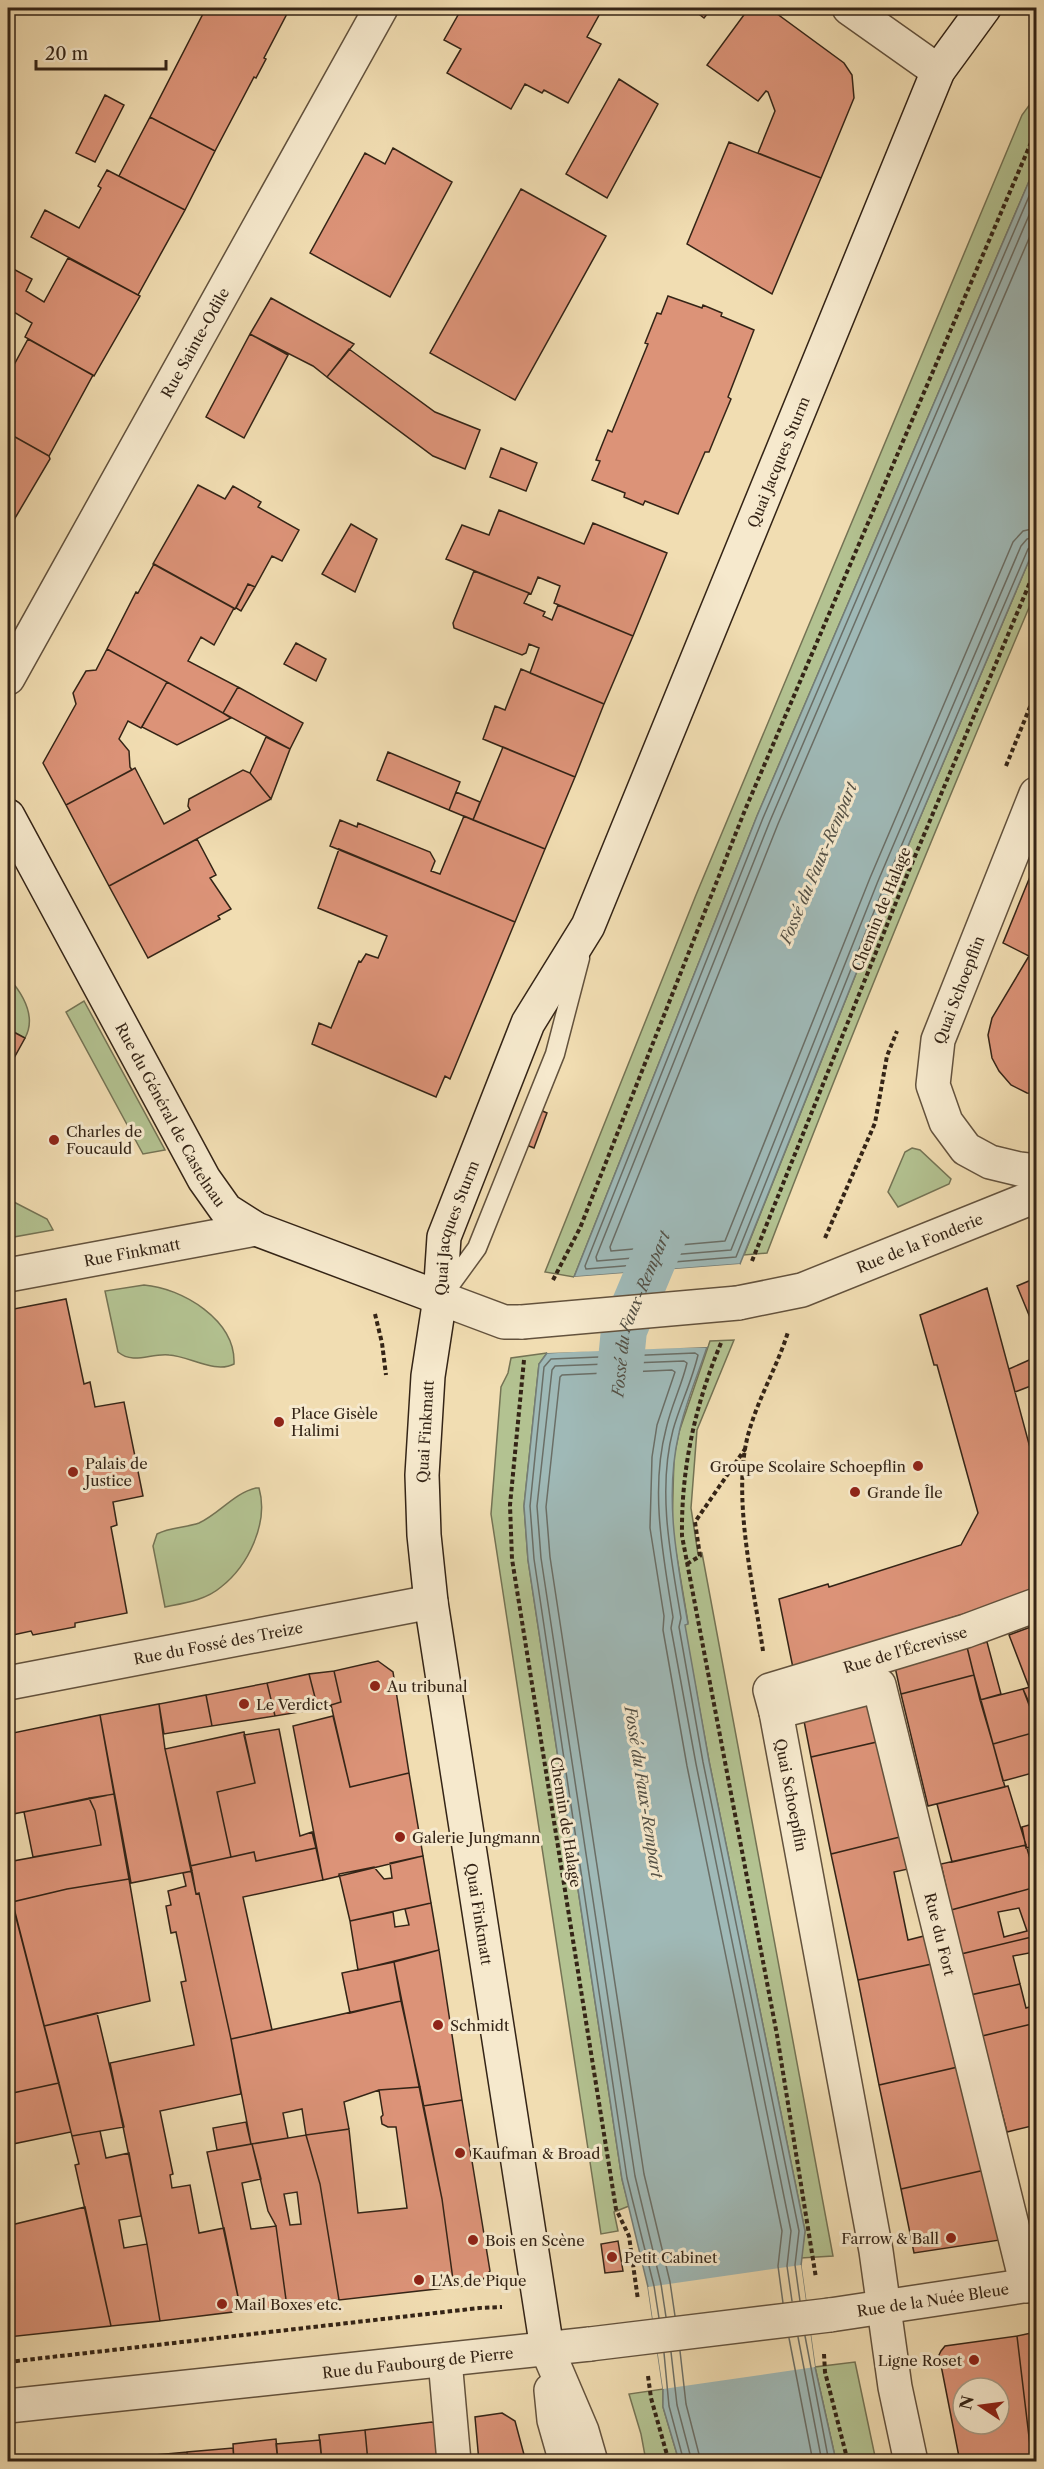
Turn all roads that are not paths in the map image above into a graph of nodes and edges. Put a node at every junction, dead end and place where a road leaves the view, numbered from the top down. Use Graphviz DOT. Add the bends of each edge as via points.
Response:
graph roads {
  1 [pos="381,8"];
  2 [pos="849,8"];
  3 [pos="984,8"];
  4 [pos="938,71"];
  5 [pos="8,678"];
  6 [pos="1036,794"];
  7 [pos="8,816"];
  8 [pos="1036,1171"];
  9 [pos="1036,1196"];
  10 [pos="256,1229"];
  11 [pos="8,1275"];
  12 [pos="440,1298"];
  13 [pos="522,1322"];
  14 [pos="430,1602"];
  15 [pos="1036,1605"];
  16 [pos="8,1683"];
  17 [pos="773,1701"];
  18 [pos="1032,2285"];
  19 [pos="885,2307"];
  20 [pos="830,2315"];
  21 [pos="547,2349"];
  22 [pos="445,2360"];
  23 [pos="8,2406"];
  24 [pos="454,2462"];
  25 [pos="566,2462"];
  26 [pos="591,2462"];
  27 [pos="911,2462"];
  1 -- 5 [label="street, Rue Sainte-Odile"];
  2 -- 4 [label="street"];
  3 -- 4 [label="street, Quai Jacques Sturm"];
  4 -- 12 [label="street, Quai Jacques Sturm" via="588,926 528,1023 444,1237"];
  6 -- 8 [label="street, Quai Schoepflin" via="938,1040 933,1085 946,1122 966,1149 990,1162"];
  7 -- 10 [label="street, Rue du Général de Castelnau" via="204,1179 226,1210"];
  9 -- 13 [label="street, Rue de la Fonderie, bridge" via="802,1290 738,1303"];
  10 -- 11 [label="street, Rue Finkmatt"];
  10 -- 12 [label="street, Rue du Général de Castelnau"];
  12 -- 13 [label="street, Rue du Général de Castelnau" via="504,1322"];
  12 -- 14 [label="street, Quai Finkmatt" via="428,1376 422,1475"];
  14 -- 16 [label="street, Rue du Fossé des Treize"];
  14 -- 21 [label="street, Quai Finkmatt"];
  15 -- 17 [label="street, Rue de l'Écrevisse"];
  17 -- 18 [label="street, Rue du Fort" via="879,1685"];
  17 -- 19 [label="street, Quai Schoepflin"];
  18 -- 19 [label="street, Rue de la Nuée Bleue"];
  19 -- 20 [label="street, Rue de la Nuée Bleue"];
  19 -- 27 [label="street, Quai Schoepflin"];
  20 -- 21 [label="street, Rue du Faubourg de Pierre, bridge"];
  21 -- 22 [label="street, Rue du Faubourg de Pierre"];
  21 -- 25 [label="street" via="554,2420"];
  21 -- 26 [label="street"];
  22 -- 23 [label="street, Rue du Faubourg de Pierre"];
  22 -- 24 [label="street"];
}
